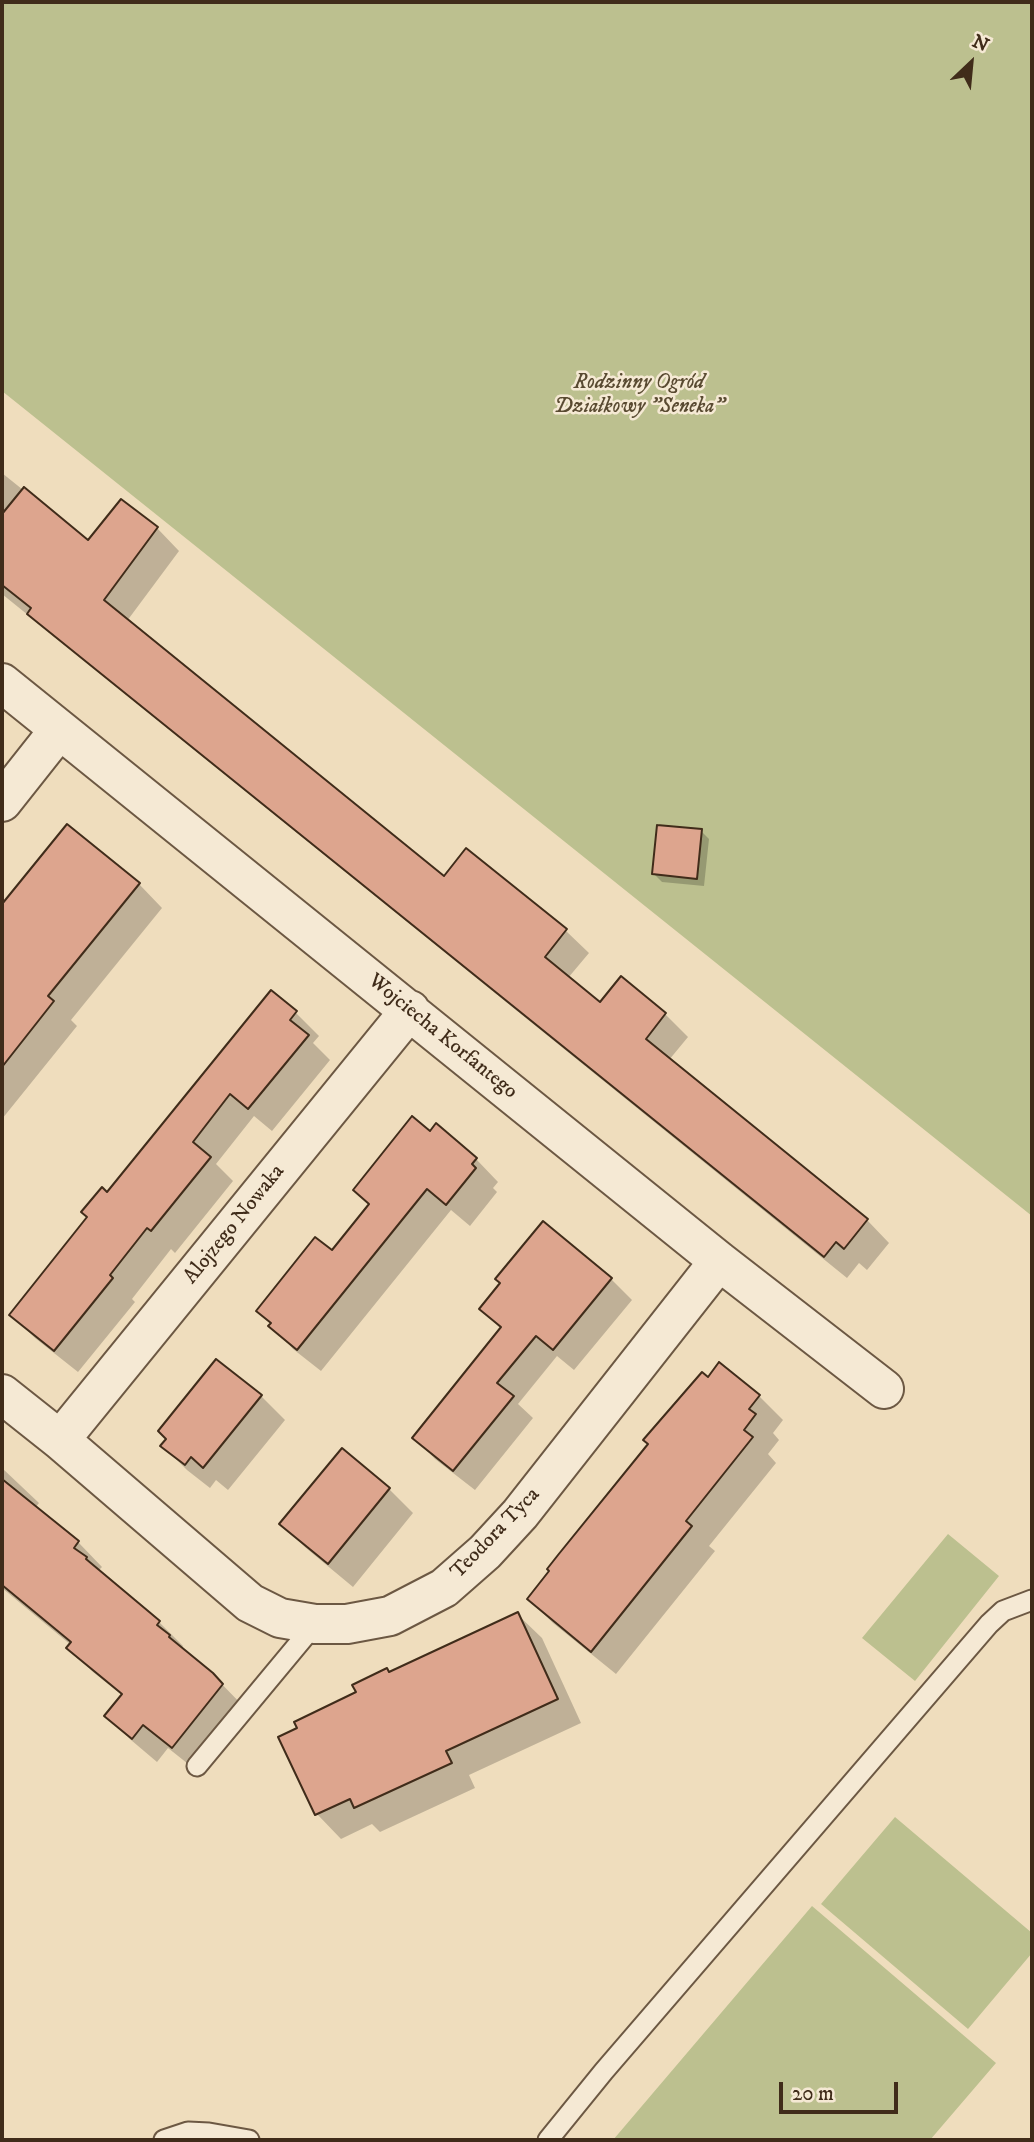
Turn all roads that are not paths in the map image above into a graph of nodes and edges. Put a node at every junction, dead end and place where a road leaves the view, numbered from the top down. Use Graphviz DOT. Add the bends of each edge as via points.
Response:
graph roads {
  1 [pos="2,683"];
  2 [pos="59,730"];
  3 [pos="2,802"];
  4 [pos="410,1010"];
  5 [pos="719,1261"];
  6 [pos="884,1389"];
  7 [pos="2,1394"];
  8 [pos="60,1440"];
  9 [pos="1032,1600"];
  10 [pos="315,1624"];
  11 [pos="197,1766"];
  12 [pos="163,2140"];
  13 [pos="249,2140"];
  14 [pos="548,2140"];
  1 -- 2 [label="street, Wojciecha Korfantego"];
  2 -- 3 [label="street"];
  2 -- 4 [label="street, Wojciecha Korfantego"];
  4 -- 5 [label="street, Wojciecha Korfantego"];
  4 -- 8 [label="street, Alojzego Nowaka"];
  5 -- 6 [label="street, Wojciecha Korfantego"];
  5 -- 10 [label="street, Teodora Tyca" via="485,1552 444,1588 390,1616"];
  7 -- 8 [label="street, Teodora Tyca"];
  8 -- 10 [label="street, Teodora Tyca" via="250,1602 280,1618"];
  9 -- 14 [label="lane" via="1003,1611 989,1624"];
  10 -- 11 [label="lane"];
  12 -- 13 [label="lane" via="188,2132"];
}
